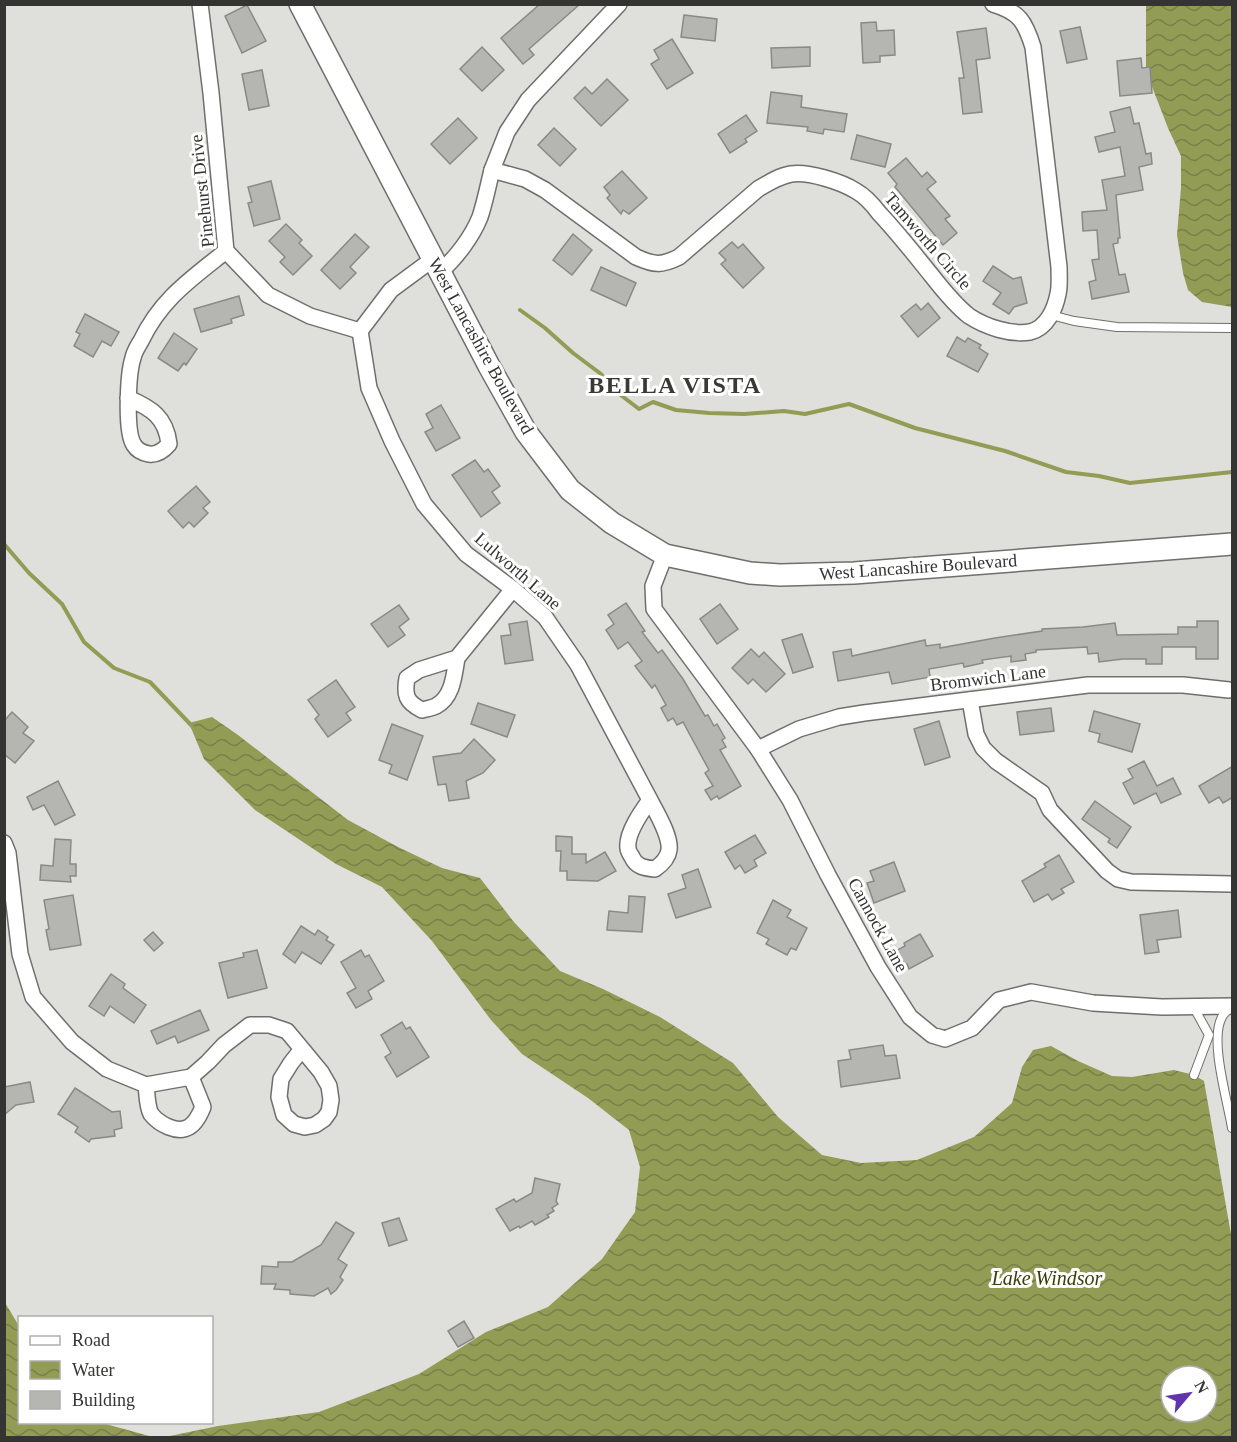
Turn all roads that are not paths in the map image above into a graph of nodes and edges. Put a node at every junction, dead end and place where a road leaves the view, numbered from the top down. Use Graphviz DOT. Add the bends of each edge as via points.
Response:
graph roads {
  1 [pos="200,4"];
  2 [pos="300,4"];
  3 [pos="619,4"];
  4 [pos="993,4"];
  5 [pos="492,170"];
  6 [pos="226,251"];
  7 [pos="437,266"];
  8 [pos="1051,315"];
  9 [pos="1233,328"];
  10 [pos="360,331"];
  11 [pos="128,398"];
  12 [pos="1233,544"];
  13 [pos="665,555"];
  14 [pos="513,589"];
  15 [pos="457,658"];
  16 [pos="1229,690"];
  17 [pos="970,700"];
  18 [pos="759,749"];
  19 [pos="650,800"];
  20 [pos="4,843"];
  21 [pos="1233,884"];
  22 [pos="1193,1006"];
  23 [pos="1233,1006"];
  24 [pos="302,1049"];
  25 [pos="1194,1075"];
  26 [pos="191,1077"];
  27 [pos="146,1085"];
  28 [pos="1233,1128"];
  1 -- 6 [label="street, Pinehurst Drive"];
  2 -- 7 [label="main road, West Lancashire Boulevard"];
  3 -- 5 [label="street" via="528,100 507,132"];
  4 -- 8 [label="street" via="1018,16 1033,47 1059,267 1059,292"];
  5 -- 7 [label="street" via="479,220 450,264"];
  5 -- 8 [label="street, Tamworth Circle" via="525,179 545,190 636,257 658,264 679,257 772,180 792,174 820,177 857,191 969,316 1005,331 1022,332 1033,331"];
  6 -- 10 [label="street, Pinehurst Drive" via="268,295 310,316"];
  6 -- 11 [label="street" via="181,286 149,325 132,358"];
  7 -- 10 [label="street" via="391,290"];
  7 -- 13 [label="main road, West Lancashire Boulevard" via="526,432 570,490 612,523"];
  8 -- 9 [label="lane" via="1117,327"];
  10 -- 14 [label="street, Lulworth Lane" via="369,388 424,504 466,554"];
  12 -- 13 [label="main road, West Lancashire Boulevard" via="854,573 780,575 750,573"];
  13 -- 18 [label="street, Cannock Lane" via="653,586 654,609"];
  14 -- 15 [label="street"];
  14 -- 19 [label="street, Lulworth Lane" via="545,617 578,665"];
  16 -- 17 [label="street, Bromwich Lane" via="1183,685 1088,685"];
  17 -- 18 [label="street, Bromwich Lane" via="839,717 799,729"];
  17 -- 21 [label="street" via="976,734 983,748 1042,793 1050,810 1118,879"];
  18 -- 22 [label="street, Cannock Lane" via="878,967 910,1017 932,1035 945,1039 972,1028 999,1000 1031,992 1093,1003"];
  20 -- 27 [label="street" via="20,954 33,997 72,1042 107,1069"];
  22 -- 23 [label="street, Cannock Lane"];
  22 -- 25 [label="lane" via="1209,1035"];
  23 -- 28 [label="lane" via="1222,1015 1217,1050"];
  24 -- 24 [label="street" via="281,1079 279,1097 284,1115 305,1127 324,1119 331,1100 329,1086"];
  24 -- 26 [label="street" via="287,1031 269,1025 250,1025"];
  26 -- 27 [label="street"];
  26 -- 27 [label="street" via="203,1107 198,1119 177,1129 165,1126 150,1112"];
}
